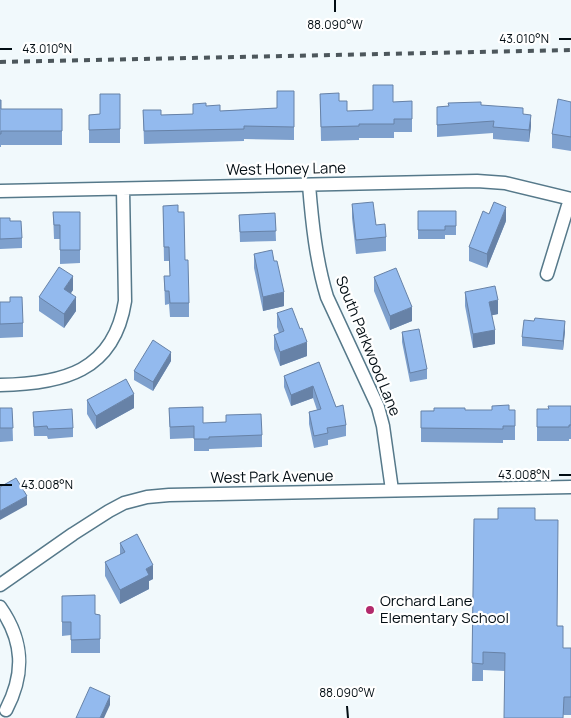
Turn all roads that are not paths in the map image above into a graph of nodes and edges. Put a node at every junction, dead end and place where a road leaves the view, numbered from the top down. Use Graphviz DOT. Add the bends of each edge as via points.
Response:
graph roads {
  1 [pos="309,185"];
  2 [pos="123,188"];
  3 [pos="0,191"];
  4 [pos="571,199"];
  5 [pos="547,274"];
  6 [pos="0,385"];
  7 [pos="571,487"];
  8 [pos="392,490"];
  9 [pos="0,585"];
  10 [pos="0,607"];
  11 [pos="6,710"];
  1 -- 2 [label="street, West Honey Lane"];
  1 -- 4 [label="street, West Honey Lane" via="486,182 510,184"];
  1 -- 8 [label="street, South Parkwood Lane" via="322,281 378,407 384,426"];
  2 -- 3 [label="street, West Honey Lane"];
  2 -- 6 [label="street" via="125,301 123,315 110,343 76,373 52,381"];
  4 -- 5 [label="street"];
  7 -- 8 [label="street, West Park Avenue"];
  8 -- 9 [label="street, West Park Avenue" via="146,497 110,511"];
  10 -- 11 [label="street" via="12,629 20,665 18,682"];
}
